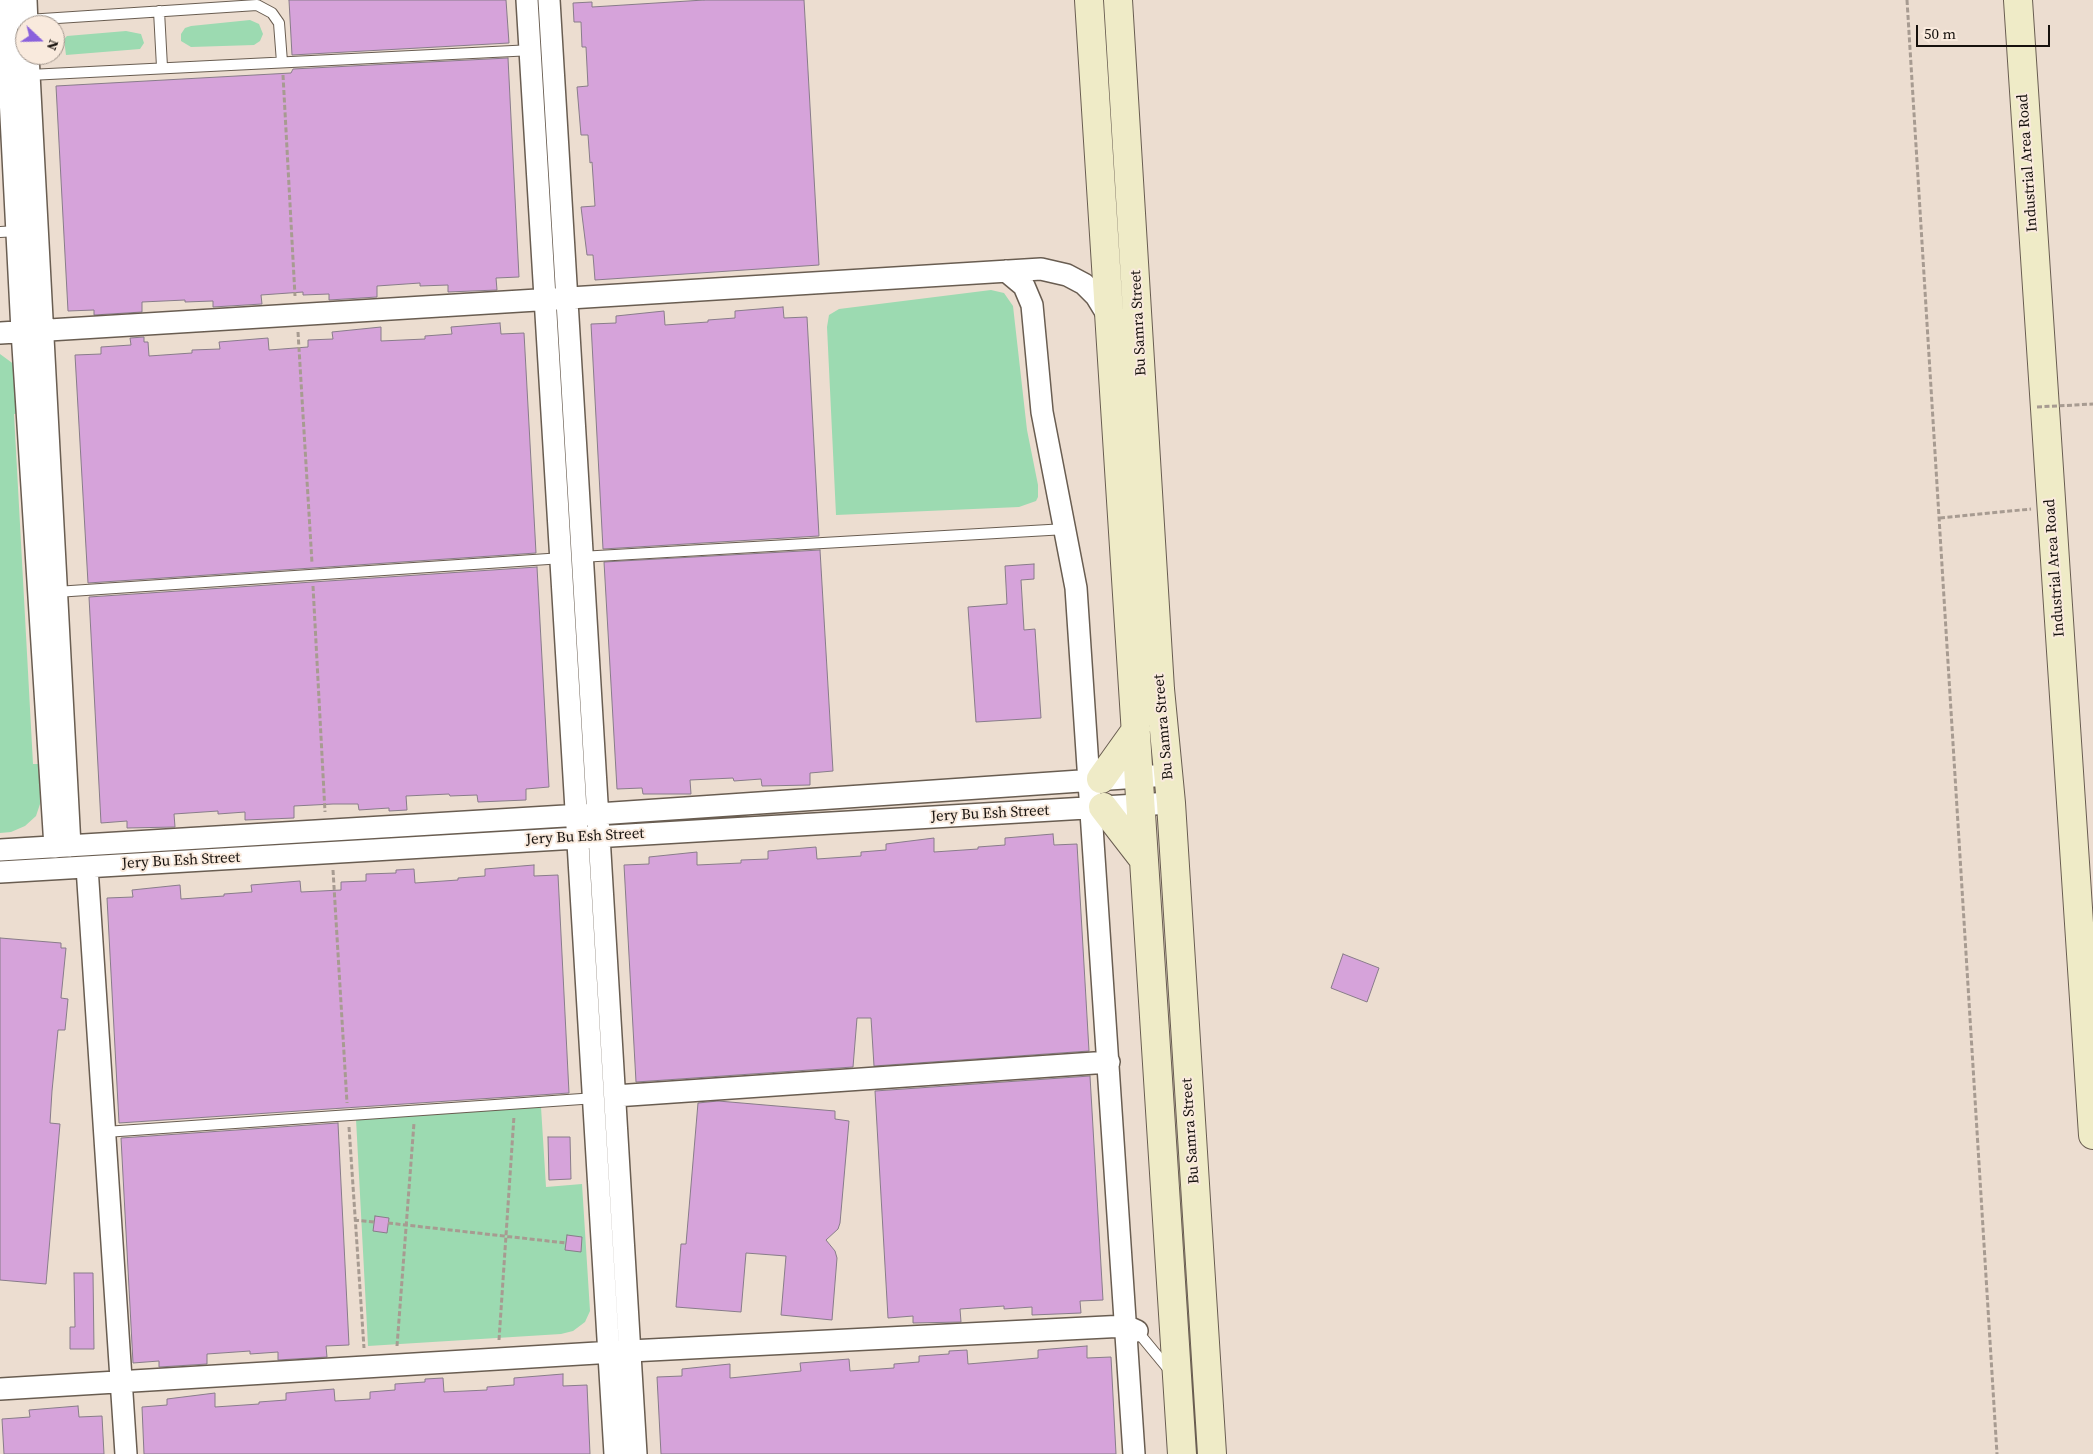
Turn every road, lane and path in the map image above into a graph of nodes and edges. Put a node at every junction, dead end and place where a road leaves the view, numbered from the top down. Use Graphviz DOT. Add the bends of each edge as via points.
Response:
graph roads {
  1 [pos="5,0"];
  2 [pos="527,0"];
  3 [pos="549,0"];
  4 [pos="1089,0"];
  5 [pos="1118,0"];
  6 [pos="1907,0"];
  7 [pos="2018,0"];
  8 [pos="159,11"];
  9 [pos="27,15"];
  10 [pos="552,49"];
  11 [pos="530,50"];
  12 [pos="15,53"];
  13 [pos="282,62"];
  14 [pos="17,65"];
  15 [pos="17,65"];
  16 [pos="65,65"];
  17 [pos="162,67"];
  18 [pos="9,232"];
  19 [pos="1006,271"];
  20 [pos="557,299"];
  21 [pos="1108,314"];
  22 [pos="33,331"];
  23 [pos="0,333"];
  24 [pos="2093,404"];
  25 [pos="2037,407"];
  26 [pos="2031,510"];
  27 [pos="1940,518"];
  28 [pos="1066,529"];
  29 [pos="583,557"];
  30 [pos="562,558"];
  31 [pos="56,592"];
  32 [pos="1136,730"];
  33 [pos="1168,775"];
  34 [pos="1139,778"];
  35 [pos="1096,779"];
  36 [pos="1171,803"];
  37 [pos="1140,805"];
  38 [pos="1098,808"];
  39 [pos="587,814"];
  40 [pos="589,837"];
  41 [pos="63,846"];
  42 [pos="0,850"];
  43 [pos="1144,860"];
  44 [pos="88,867"];
  45 [pos="0,872"];
  46 [pos="1109,1062"];
  47 [pos="615,1096"];
  48 [pos="593,1098"];
  49 [pos="515,1103"];
  50 [pos="415,1110"];
  51 [pos="348,1116"];
  52 [pos="105,1132"];
  53 [pos="2093,1135"];
  54 [pos="354,1220"];
  55 [pos="374,1222"];
  56 [pos="388,1223"];
  57 [pos="406,1225"];
  58 [pos="506,1236"];
  59 [pos="566,1243"];
  60 [pos="1132,1328"];
  61 [pos="630,1351"];
  62 [pos="608,1353"];
  63 [pos="498,1359"];
  64 [pos="395,1365"];
  65 [pos="365,1367"];
  66 [pos="1177,1379"];
  67 [pos="122,1381"];
  68 [pos="0,1389"];
  69 [pos="126,1454"];
  70 [pos="615,1454"];
  71 [pos="636,1454"];
  72 [pos="1134,1454"];
  73 [pos="1182,1454"];
  74 [pos="1212,1454"];
  75 [pos="1997,1454"];
  1 -- 12 [label="street"];
  2 -- 11 [label="street"];
  3 -- 10 [label="street"];
  4 -- 21 [label="street, Bu Samra Street"];
  5 -- 33 [label="street, Bu Samra Street"];
  6 -- 27 [label="path"];
  7 -- 53 [label="street, Industrial Area Road"];
  8 -- 9 [label="lane"];
  8 -- 13 [label="lane" via="247,5 265,8 280,23"];
  8 -- 17 [label="lane"];
  10 -- 11 [label="lane"];
  10 -- 20 [label="street"];
  11 -- 13 [label="lane"];
  11 -- 20 [label="street"];
  13 -- 17 [label="lane"];
  14 -- 18 [label="street"];
  15 -- 22 [label="street"];
  16 -- 17 [label="lane"];
  18 -- 22 [label="street"];
  19 -- 20 [label="street"];
  19 -- 21 [label="street" via="1041,269 1067,275 1084,284"];
  19 -- 28 [label="street" via="1024,286 1032,305 1042,412"];
  20 -- 22 [label="street"];
  20 -- 29 [label="street"];
  20 -- 30 [label="street"];
  21 -- 32 [label="street, Bu Samra Street"];
  22 -- 23 [label="street"];
  22 -- 31 [label="street"];
  22 -- 41 [label="street"];
  24 -- 25 [label="path, bridge"];
  26 -- 27 [label="path"];
  27 -- 75 [label="path"];
  28 -- 29 [label="lane"];
  28 -- 35 [label="street" via="1076,588"];
  29 -- 30 [label="lane"];
  29 -- 39 [label="street"];
  30 -- 31 [label="lane"];
  30 -- 39 [label="street"];
  31 -- 41 [label="street"];
  32 -- 34 [label="street, Bu Samra Street"];
  32 -- 35 [label="street"];
  33 -- 34 [label="street, Jery Bu Esh Street"];
  33 -- 36 [label="street, Bu Samra Street"];
  34 -- 35 [label="street, Jery Bu Esh Street"];
  34 -- 37 [label="street, Bu Samra Street"];
  35 -- 38 [label="street"];
  35 -- 39 [label="street, Jery Bu Esh Street"];
  36 -- 37 [label="street, Jery Bu Esh Street"];
  36 -- 74 [label="street, Bu Samra Street"];
  37 -- 38 [label="street, Jery Bu Esh Street"];
  37 -- 43 [label="street, Bu Samra Street"];
  38 -- 40 [label="street, Jery Bu Esh Street"];
  38 -- 43 [label="street"];
  38 -- 46 [label="street"];
  39 -- 40 [label="street"];
  39 -- 41 [label="street, Jery Bu Esh Street"];
  40 -- 44 [label="street, Jery Bu Esh Street"];
  40 -- 47 [label="street"];
  40 -- 48 [label="street"];
  41 -- 42 [label="street, Jery Bu Esh Street"];
  43 -- 66 [label="street, Bu Samra Street"];
  44 -- 45 [label="street, Jery Bu Esh Street"];
  44 -- 52 [label="street"];
  46 -- 47 [label="street"];
  46 -- 60 [label="street"];
  47 -- 48 [label="lane"];
  47 -- 61 [label="street"];
  48 -- 49 [label="lane"];
  48 -- 62 [label="street"];
  49 -- 50 [label="lane"];
  49 -- 58 [label="path"];
  50 -- 51 [label="lane"];
  50 -- 57 [label="path"];
  51 -- 52 [label="lane"];
  51 -- 54 [label="path"];
  52 -- 67 [label="street"];
  54 -- 55 [label="path"];
  54 -- 65 [label="path"];
  56 -- 57 [label="path"];
  57 -- 58 [label="path"];
  57 -- 64 [label="path"];
  58 -- 59 [label="path"];
  58 -- 63 [label="path"];
  60 -- 61 [label="street"];
  60 -- 66 [label="lane"];
  60 -- 72 [label="street"];
  61 -- 62 [label="street"];
  61 -- 71 [label="street"];
  62 -- 63 [label="street"];
  62 -- 70 [label="street"];
  63 -- 64 [label="street"];
  64 -- 65 [label="street"];
  65 -- 67 [label="street"];
  66 -- 73 [label="street, Bu Samra Street"];
  67 -- 68 [label="street"];
  67 -- 69 [label="street"];
}
